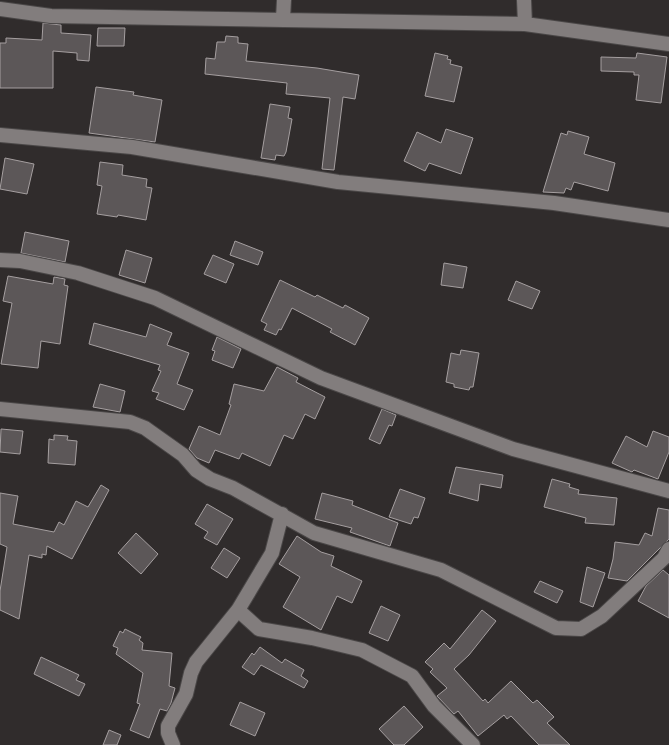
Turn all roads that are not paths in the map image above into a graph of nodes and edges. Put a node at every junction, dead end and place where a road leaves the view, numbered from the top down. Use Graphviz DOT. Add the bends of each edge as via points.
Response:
graph roads {
  1 [pos="284,0"];
  2 [pos="524,0"];
  3 [pos="0,9"];
  4 [pos="283,19"];
  5 [pos="525,24"];
  6 [pos="669,44"];
  7 [pos="0,135"];
  8 [pos="669,220"];
  9 [pos="0,260"];
  10 [pos="0,409"];
  11 [pos="669,491"];
  12 [pos="282,514"];
  13 [pos="669,549"];
  14 [pos="238,610"];
  15 [pos="173,745"];
  16 [pos="472,745"];
  1 -- 4 [label="street"];
  2 -- 5 [label="street"];
  3 -- 4 [label="street" via="51,16"];
  4 -- 5 [label="street"];
  5 -- 6 [label="street"];
  7 -- 8 [label="street" via="132,147 338,182 554,203"];
  9 -- 11 [label="street" via="20,261 78,273 155,298 321,378 513,449"];
  10 -- 12 [label="street" via="130,422 145,428 210,479"];
  12 -- 13 [label="street" via="314,533 441,570 556,628 581,629 602,616 664,558"];
  12 -- 14 [label="street" via="272,553"];
  14 -- 15 [label="street" via="196,662 186,694 168,726"];
  14 -- 16 [label="street" via="258,629 362,650 412,676 434,706"];
}
